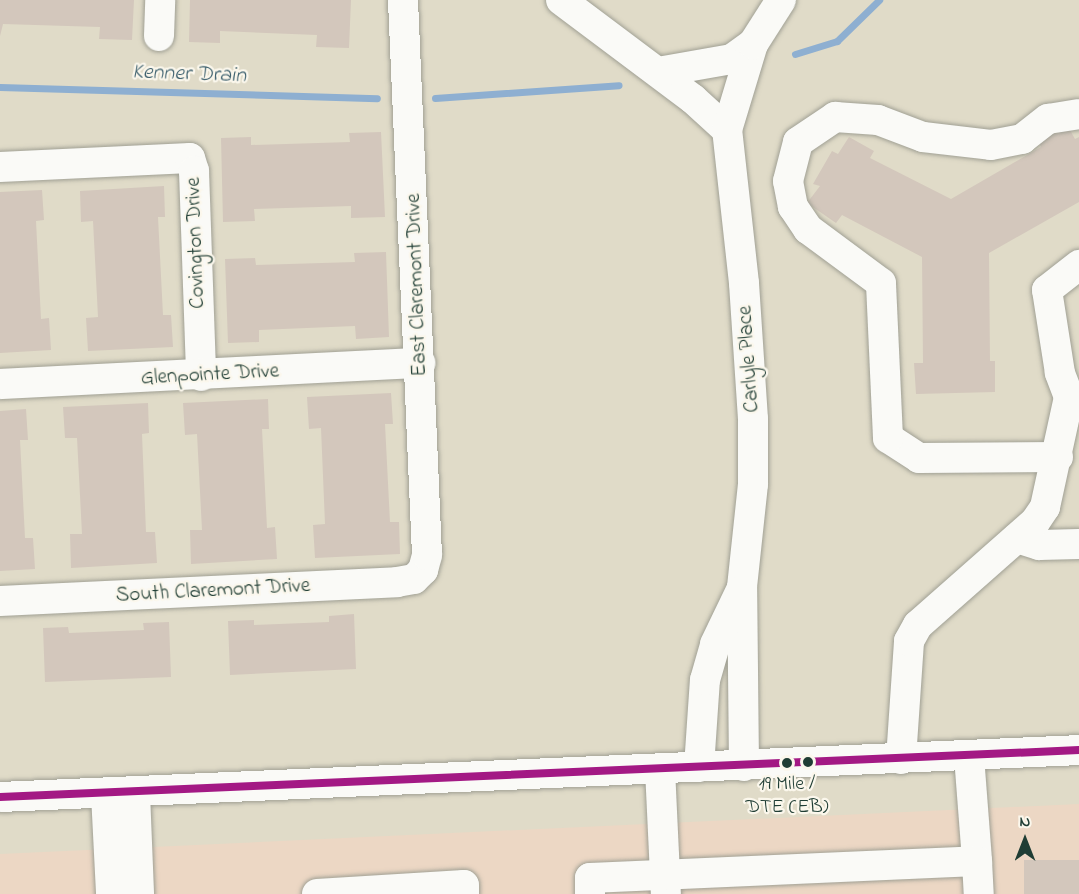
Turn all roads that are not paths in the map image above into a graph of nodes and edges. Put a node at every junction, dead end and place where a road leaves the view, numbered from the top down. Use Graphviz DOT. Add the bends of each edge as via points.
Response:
graph roads {
  1 [pos="160,0"];
  2 [pos="403,0"];
  3 [pos="561,0"];
  4 [pos="781,0"];
  5 [pos="159,36"];
  6 [pos="753,44"];
  7 [pos="658,72"];
  8 [pos="1079,114"];
  9 [pos="727,130"];
  10 [pos="0,167"];
  11 [pos="1079,265"];
  12 [pos="420,363"];
  13 [pos="1069,373"];
  14 [pos="201,376"];
  15 [pos="0,384"];
  16 [pos="1058,457"];
  17 [pos="1017,538"];
  18 [pos="1079,544"];
  19 [pos="423,570"];
  20 [pos="742,587"];
  21 [pos="0,601"];
  22 [pos="1079,750"];
  23 [pos="969,756"];
  24 [pos="901,759"];
  25 [pos="744,766"];
  26 [pos="699,767"];
  27 [pos="660,769"];
  28 [pos="121,793"];
  29 [pos="0,797"];
  30 [pos="977,861"];
  31 [pos="665,884"];
  32 [pos="111,894"];
  33 [pos="139,894"];
  34 [pos="317,894"];
  35 [pos="464,894"];
  36 [pos="590,894"];
  37 [pos="979,894"];
  1 -- 5 [label="street"];
  2 -- 12 [label="street, East Claremont Drive"];
  3 -- 7 [label="street"];
  4 -- 6 [label="street, Carlyle Place"];
  6 -- 7 [label="street, Carlyle Place" via="732,59"];
  6 -- 9 [label="street, Carlyle Place"];
  7 -- 9 [label="street"];
  8 -- 16 [label="street" via="1048,119 1022,139 991,145 923,137 878,120 835,117 798,142 788,181 793,207 808,229 881,283 888,438 919,458"];
  9 -- 20 [label="street, Carlyle Place" via="744,283 753,419 753,484"];
  10 -- 14 [label="street, Covington Drive" via="190,158 194,171"];
  11 -- 13 [label="street" via="1047,290"];
  12 -- 14 [label="street, Glenpointe Drive"];
  12 -- 19 [label="street, East Claremont Drive" via="428,555"];
  13 -- 16 [label="street" via="1070,397"];
  14 -- 15 [label="street, Glenpointe Drive"];
  16 -- 17 [label="street" via="1045,507"];
  17 -- 18 [label="street" via="1039,545"];
  17 -- 24 [label="street" via="918,625 909,641"];
  19 -- 21 [label="street, South Claremont Drive" via="414,579 397,582"];
  20 -- 25 [label="street, Carlyle Place"];
  20 -- 26 [label="street, Carlyle Place" via="715,644 705,680"];
  22 -- 23 [label="street"];
  23 -- 24 [label="street"];
  23 -- 30 [label="street"];
  24 -- 25 [label="street"];
  25 -- 26 [label="street"];
  26 -- 27 [label="street"];
  27 -- 28 [label="street"];
  27 -- 31 [label="street"];
  28 -- 29 [label="street"];
  28 -- 32 [label="street"];
  28 -- 33 [label="street"];
  30 -- 31 [label="street"];
  30 -- 37 [label="street"];
  31 -- 36 [label="street" via="590,879"];
  34 -- 35 [label="street" via="464,885"];
}
